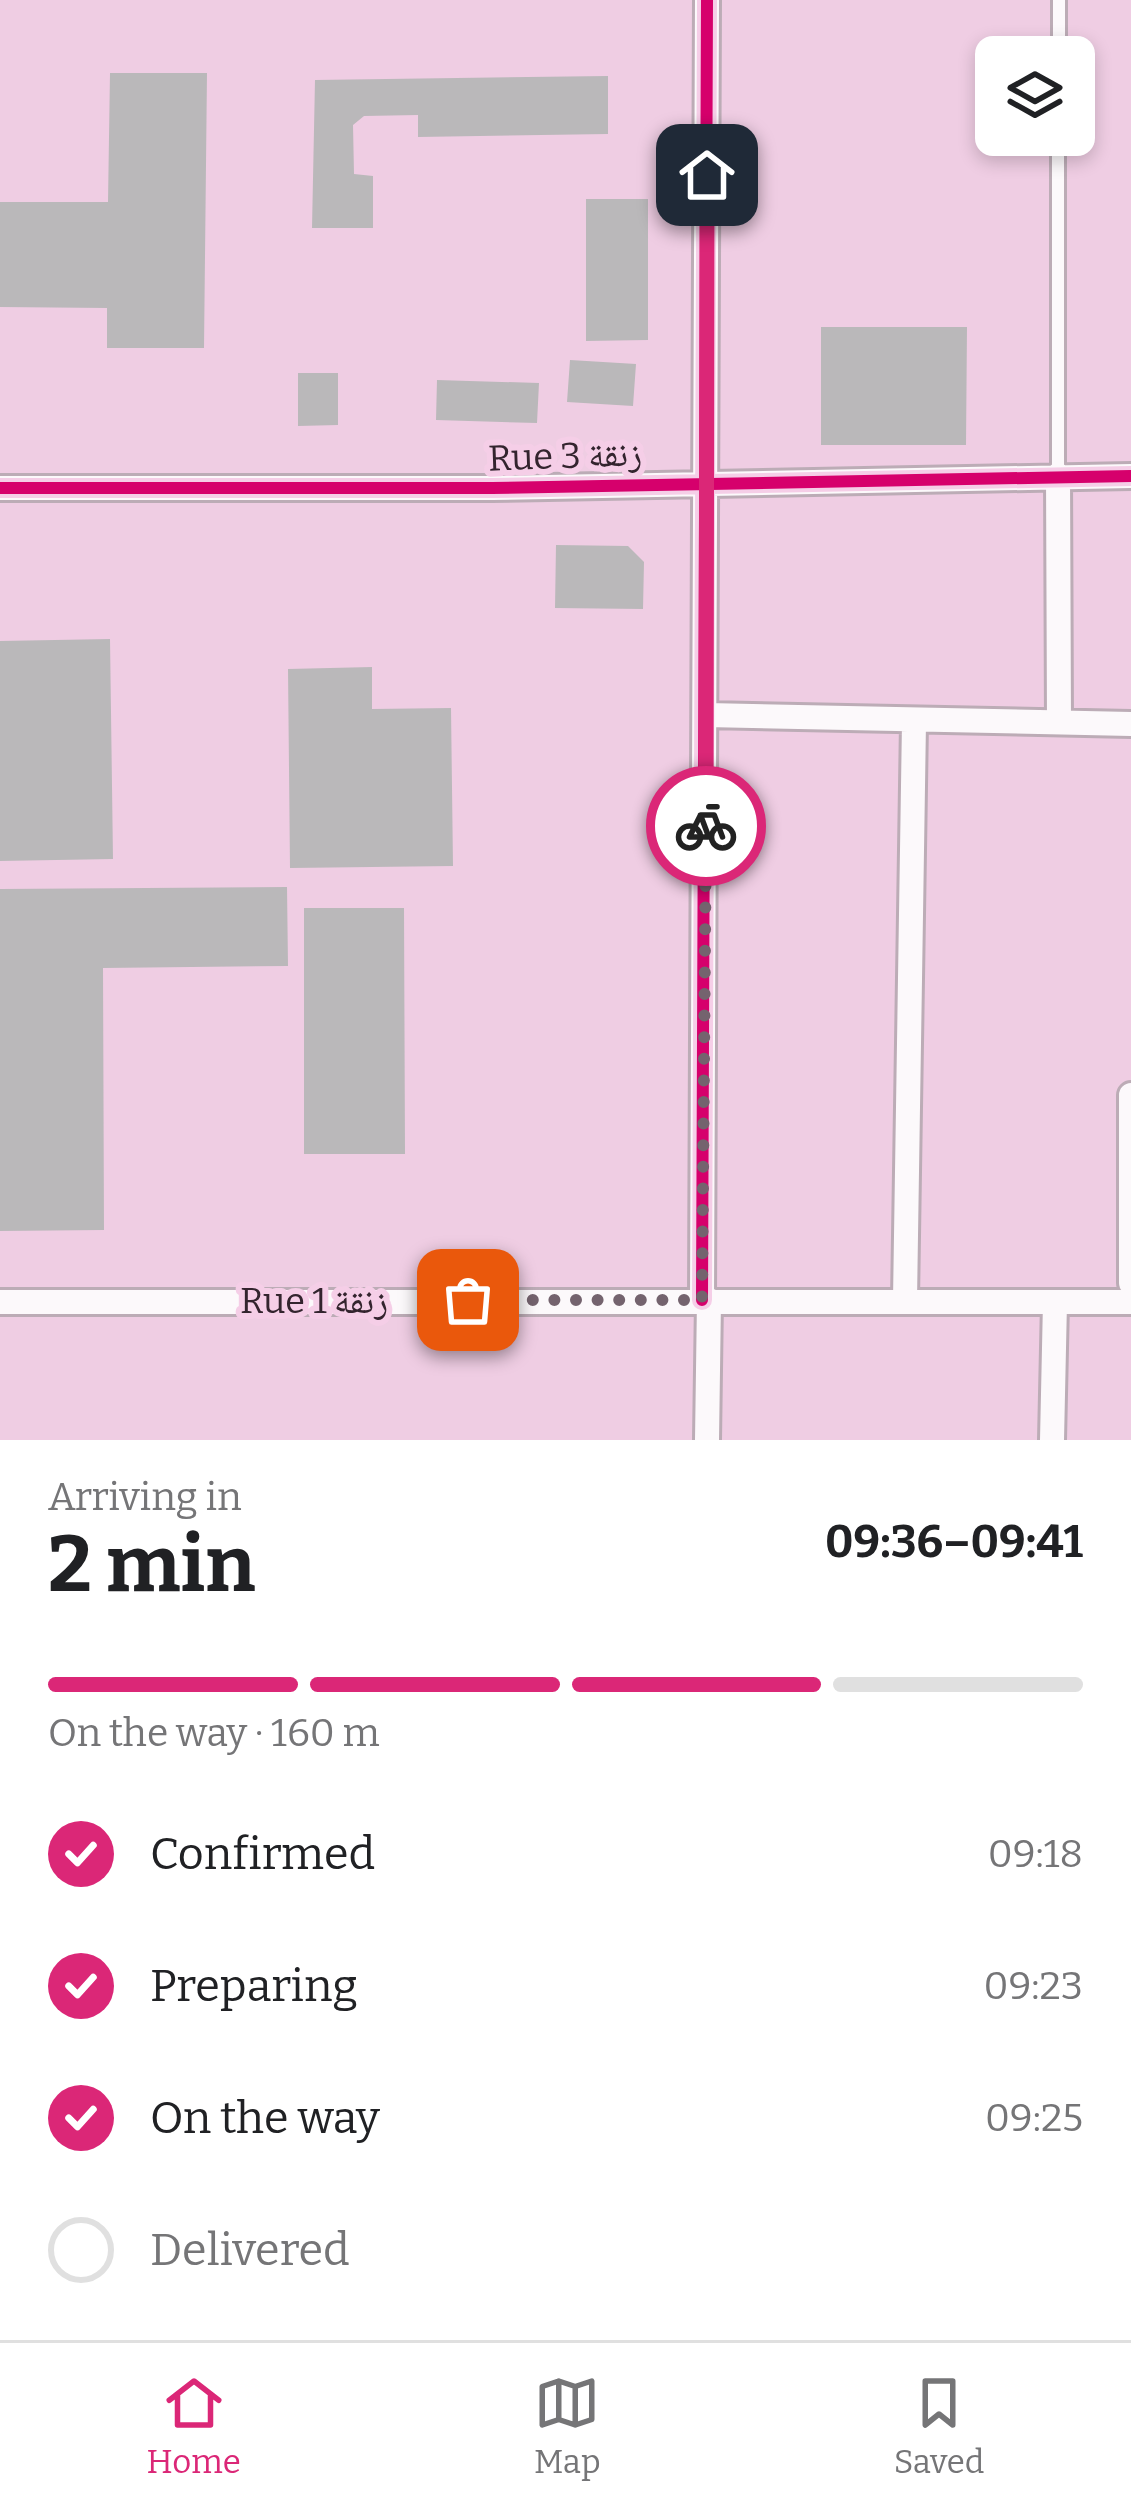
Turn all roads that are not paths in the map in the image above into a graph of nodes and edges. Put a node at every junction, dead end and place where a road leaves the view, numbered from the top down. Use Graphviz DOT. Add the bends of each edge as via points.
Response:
graph roads {
  1 [pos="707,0"];
  2 [pos="1059,0"];
  3 [pos="1058,36"];
  4 [pos="1058,156"];
  5 [pos="1058,475"];
  6 [pos="1131,476"];
  7 [pos="707,482"];
  8 [pos="0,488"];
  9 [pos="707,715"];
  10 [pos="1059,721"];
  11 [pos="914,722"];
  12 [pos="1131,724"];
  13 [pos="1131,1095"];
  14 [pos="1131,1282"];
  15 [pos="706,1300"];
  16 [pos="905,1300"];
  17 [pos="1055,1301"];
  18 [pos="0,1302"];
  19 [pos="1131,1302"];
  20 [pos="707,1440"];
  21 [pos="1052,1440"];
  1 -- 7 [label="street"];
  2 -- 3 [label="lane"];
  4 -- 5 [label="lane"];
  5 -- 6 [label="street, Rue 3 زنقة"];
  5 -- 7 [label="street, Rue 3 زنقة"];
  5 -- 10 [label="street"];
  7 -- 8 [label="street, Rue 3 زنقة"];
  7 -- 9 [label="street"];
  9 -- 11 [label="street"];
  9 -- 15 [label="street"];
  10 -- 11 [label="street"];
  10 -- 12 [label="street"];
  11 -- 16 [label="street"];
  13 -- 14 [label="street"];
  15 -- 16 [label="street, Rue 1 زنقة"];
  15 -- 18 [label="street, Rue 1 زنقة"];
  15 -- 20 [label="street"];
  16 -- 17 [label="street, Rue 1 زنقة"];
  17 -- 19 [label="street, Rue 1 زنقة"];
  17 -- 21 [label="street"];
}
